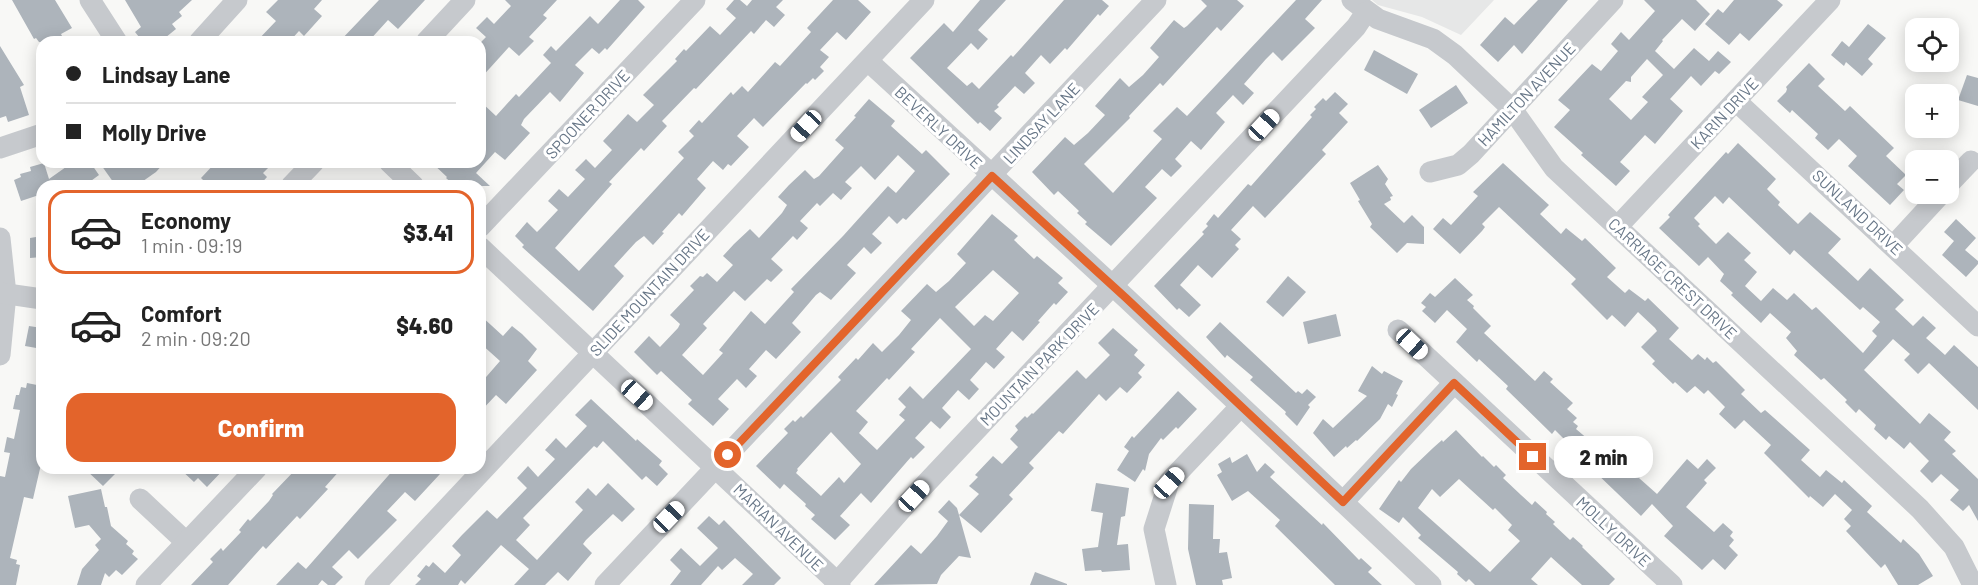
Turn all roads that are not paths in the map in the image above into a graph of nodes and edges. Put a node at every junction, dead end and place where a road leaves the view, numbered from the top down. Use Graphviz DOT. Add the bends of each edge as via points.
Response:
graph roads {
  1 [pos="90,0"];
  2 [pos="237,0"];
  3 [pos="465,0"];
  4 [pos="695,0"];
  5 [pos="924,0"];
  6 [pos="1156,0"];
  7 [pos="1613,0"];
  8 [pos="1830,0"];
  9 [pos="1359,6"];
  10 [pos="113,36"];
  11 [pos="204,36"];
  12 [pos="432,36"];
  13 [pos="868,61"];
  14 [pos="1736,101"];
  15 [pos="1512,109"];
  16 [pos="36,136"];
  17 [pos="0,148"];
  18 [pos="1971,161"];
  19 [pos="308,168"];
  20 [pos="395,168"];
  21 [pos="1430,172"];
  22 [pos="1959,174"];
  23 [pos="992,176"];
  24 [pos="297,180"];
  25 [pos="408,180"];
  26 [pos="1932,204"];
  27 [pos="486,221"];
  28 [pos="1618,226"];
  29 [pos="0,238"];
  30 [pos="1894,245"];
  31 [pos="486,254"];
  32 [pos="1113,287"];
  33 [pos="3,294"];
  34 [pos="36,298"];
  35 [pos="1978,326"];
  36 [pos="1398,330"];
  37 [pos="591,353"];
  38 [pos="0,355"];
  39 [pos="1454,383"];
  40 [pos="1240,407"];
  41 [pos="486,466"];
  42 [pos="716,467"];
  43 [pos="251,474"];
  44 [pos="478,474"];
  45 [pos="140,499"];
  46 [pos="1343,502"];
  47 [pos="186,542"];
  48 [pos="838,584"];
  49 [pos="146,585"];
  50 [pos="375,585"];
  51 [pos="605,585"];
  52 [pos="1166,585"];
  53 [pos="1431,585"];
  54 [pos="1672,585"];
  55 [pos="1973,585"];
  1 -- 10 [label="street"];
  2 -- 11 [label="street"];
  3 -- 12 [label="street"];
  4 -- 27 [label="street, SPOONER DRIVE"];
  5 -- 13 [label="street, SLIDE MOUNTAIN DRIVE"];
  6 -- 23 [label="street, LINDSAY LANE"];
  7 -- 15 [label="street, HAMILTON AVENUE"];
  8 -- 14 [label="street, KARIN DRIVE"];
  9 -- 15 [label="street, CARRIAGE CREST DRIVE" via="1378,19 1433,39"];
  9 -- 32 [label="street, MOUNTAIN PARK DRIVE" via="1356,27"];
  13 -- 23 [label="street, BEVERLY DRIVE"];
  13 -- 37 [label="street, SLIDE MOUNTAIN DRIVE"];
  14 -- 28 [label="street, KARIN DRIVE"];
  14 -- 30 [label="street, SUNLAND DRIVE"];
  15 -- 21 [label="street, HAMILTON AVENUE" via="1458,165"];
  15 -- 28 [label="street, CARRIAGE CREST DRIVE" via="1554,168"];
  16 -- 17 [label="street"];
  18 -- 22 [label="street"];
  19 -- 24 [label="street"];
  20 -- 25 [label="street"];
  23 -- 32 [label="street, BEVERLY DRIVE"];
  23 -- 42 [label="street, LINDSAY LANE"];
  26 -- 30 [label="street"];
  28 -- 55 [label="street, CARRIAGE CREST DRIVE" via="1920,509 1954,547"];
  29 -- 33 [label="street"];
  30 -- 35 [label="street, SUNLAND DRIVE"];
  31 -- 37 [label="street, MARIAN AVENUE"];
  32 -- 40 [label="street, BEVERLY DRIVE"];
  32 -- 48 [label="street, MOUNTAIN PARK DRIVE" via="901,510"];
  33 -- 34 [label="street"];
  33 -- 38 [label="street"];
  36 -- 39 [label="street, MOLLY DRIVE"];
  37 -- 41 [label="street, SLIDE MOUNTAIN DRIVE"];
  37 -- 42 [label="street, MARIAN AVENUE"];
  39 -- 46 [label="street"];
  39 -- 54 [label="street, MOLLY DRIVE"];
  40 -- 46 [label="street, BEVERLY DRIVE"];
  40 -- 52 [label="street" via="1169,483 1154,529"];
  42 -- 48 [label="street, MARIAN AVENUE"];
  42 -- 51 [label="street, LINDSAY LANE"];
  43 -- 47 [label="street"];
  44 -- 50 [label="street, SLIDE MOUNTAIN DRIVE"];
  45 -- 47 [label="street"];
  46 -- 53 [label="street, BEVERLY DRIVE"];
  47 -- 49 [label="street"];
}
